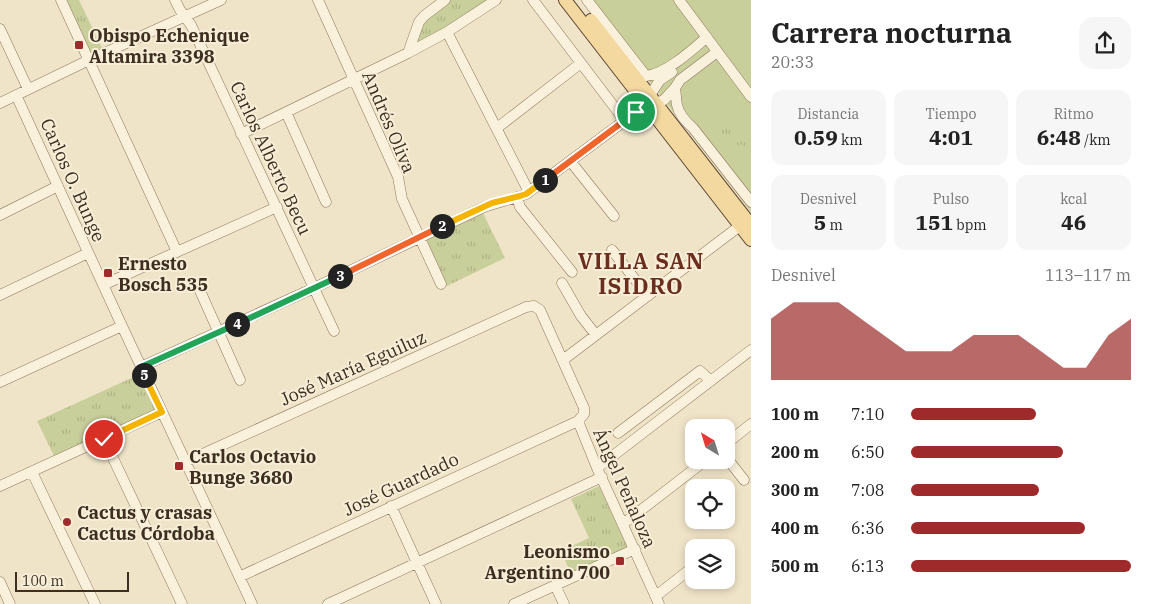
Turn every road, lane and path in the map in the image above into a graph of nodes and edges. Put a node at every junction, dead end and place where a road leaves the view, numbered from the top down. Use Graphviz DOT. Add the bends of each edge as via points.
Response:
graph roads {
  1 [pos="61,0"];
  2 [pos="175,0"];
  3 [pos="221,0"];
  4 [pos="318,0"];
  5 [pos="445,0"];
  6 [pos="496,0"];
  7 [pos="533,0"];
  8 [pos="565,0"];
  9 [pos="575,0"];
  10 [pos="587,0"];
  11 [pos="679,0"];
  12 [pos="185,16"];
  13 [pos="0,29"];
  14 [pos="447,32"];
  15 [pos="708,39"];
  16 [pos="717,52"];
  17 [pos="408,53"];
  18 [pos="89,60"];
  19 [pos="581,63"];
  20 [pos="673,71"];
  21 [pos="354,80"];
  22 [pos="660,80"];
  23 [pos="678,84"];
  24 [pos="28,89"];
  25 [pos="16,95"];
  26 [pos="751,97"];
  27 [pos="651,100"];
  28 [pos="0,103"];
  29 [pos="286,112"];
  30 [pos="625,121"];
  31 [pos="497,128"];
  32 [pos="241,134"];
  33 [pos="570,162"];
  34 [pos="58,186"];
  35 [pos="529,192"];
  36 [pos="517,197"];
  37 [pos="326,202"];
  38 [pos="751,202"];
  39 [pos="277,207"];
  40 [pos="0,215"];
  41 [pos="614,216"];
  42 [pos="746,224"];
  43 [pos="418,237"];
  44 [pos="751,240"];
  45 [pos="612,250"];
  46 [pos="177,252"];
  47 [pos="88,253"];
  48 [pos="572,272"];
  49 [pos="562,283"];
  50 [pos="196,284"];
  51 [pos="441,284"];
  52 [pos="103,285"];
  53 [pos="314,288"];
  54 [pos="0,295"];
  55 [pos="648,296"];
  56 [pos="534,306"];
  57 [pos="122,326"];
  58 [pos="334,331"];
  59 [pos="219,332"];
  60 [pos="596,335"];
  61 [pos="751,350"];
  62 [pos="563,360"];
  63 [pos="141,367"];
  64 [pos="240,380"];
  65 [pos="711,381"];
  66 [pos="0,382"];
  67 [pos="162,412"];
  68 [pos="578,421"];
  69 [pos="751,424"];
  70 [pos="618,433"];
  71 [pos="735,437"];
  72 [pos="104,439"];
  73 [pos="185,462"];
  74 [pos="735,468"];
  75 [pos="694,469"];
  76 [pos="32,472"];
  77 [pos="600,473"];
  78 [pos="744,480"];
  79 [pos="0,486"];
  80 [pos="392,506"];
  81 [pos="623,524"];
  82 [pos="635,549"];
  83 [pos="417,563"];
  84 [pos="685,574"];
  85 [pos="239,577"];
  86 [pos="0,582"];
  87 [pos="555,585"];
  88 [pos="658,600"];
  89 [pos="10,604"];
  90 [pos="95,604"];
  91 [pos="182,604"];
  92 [pos="252,604"];
  93 [pos="328,604"];
  94 [pos="436,604"];
  95 [pos="514,604"];
  96 [pos="564,604"];
  1 -- 18 [label="street"];
  2 -- 12 [label="street, Carlos Alberto Becu"];
  3 -- 12 [label="street"];
  4 -- 21 [label="street, Andrés Oliva"];
  5 -- 17 [label="street" via="419,22"];
  6 -- 14 [label="street"];
  7 -- 19 [label="street"];
  8 -- 27 [label="main road"];
  9 -- 27 [label="main road"];
  10 -- 15 [label="street" via="646,76 655,75"];
  11 -- 15 [label="street"];
  12 -- 18 [label="street"];
  12 -- 32 [label="street, Carlos Alberto Becu"];
  13 -- 24 [label="street"];
  14 -- 17 [label="street"];
  14 -- 31 [label="street"];
  15 -- 16 [label="street"];
  15 -- 20 [label="street"];
  16 -- 23 [label="street"];
  16 -- 26 [label="street"];
  17 -- 21 [label="street"];
  18 -- 24 [label="street"];
  18 -- 46 [label="street"];
  19 -- 30 [label="street"];
  19 -- 31 [label="street"];
  20 -- 22 [label="street"];
  20 -- 23 [label="street"];
  21 -- 29 [label="street"];
  21 -- 43 [label="street, Andrés Oliva" via="398,177 402,199"];
  22 -- 23 [label="street"];
  22 -- 27 [label="street"];
  23 -- 27 [label="street" via="664,100"];
  23 -- 38 [label="street" via="679,112"];
  24 -- 25 [label="street"];
  25 -- 28 [label="street"];
  25 -- 34 [label="street, Carlos O. Bunge"];
  27 -- 30 [label="street"];
  27 -- 42 [label="main road"];
  29 -- 32 [label="street"];
  29 -- 37 [label="street"];
  30 -- 33 [label="street"];
  31 -- 35 [label="street"];
  32 -- 39 [label="street, Carlos Alberto Becu"];
  33 -- 35 [label="street"];
  33 -- 41 [label="street"];
  34 -- 40 [label="street"];
  34 -- 47 [label="street, Carlos O. Bunge"];
  35 -- 36 [label="street"];
  36 -- 43 [label="street" via="492,203"];
  36 -- 48 [label="street" via="520,207"];
  39 -- 46 [label="street"];
  39 -- 53 [label="street, Carlos Alberto Becu"];
  42 -- 44 [label="main road"];
  42 -- 55 [label="street"];
  43 -- 51 [label="street, Andrés Oliva"];
  43 -- 53 [label="street"];
  45 -- 55 [label="street"];
  46 -- 52 [label="street"];
  47 -- 52 [label="street, Carlos O. Bunge"];
  47 -- 54 [label="street"];
  49 -- 60 [label="street"];
  50 -- 59 [label="street"];
  52 -- 57 [label="street, Carlos O. Bunge"];
  53 -- 58 [label="street, Carlos Alberto Becu"];
  53 -- 59 [label="street"];
  55 -- 60 [label="street"];
  56 -- 62 [label="street, Ángel Peñaloza" via="540,310"];
  56 -- 73 [label="street, José María Eguiluz"];
  57 -- 63 [label="street, Carlos O. Bunge"];
  57 -- 66 [label="street"];
  59 -- 63 [label="street"];
  59 -- 64 [label="street"];
  60 -- 62 [label="street"];
  61 -- 65 [label="street"];
  62 -- 68 [label="street, Ángel Peñaloza" via="584,408 584,414"];
  63 -- 67 [label="street, Carlos O. Bunge"];
  65 -- 70 [label="street" via="700,370"];
  65 -- 77 [label="street"];
  67 -- 72 [label="street"];
  67 -- 73 [label="street, Carlos O. Bunge"];
  68 -- 77 [label="street, Ángel Peñaloza"];
  68 -- 80 [label="street, José Guardado"];
  69 -- 71 [label="street"];
  72 -- 76 [label="street"];
  72 -- 91 [label="street"];
  73 -- 85 [label="street, Carlos O. Bunge"];
  74 -- 78 [label="street"];
  75 -- 81 [label="street"];
  76 -- 79 [label="street"];
  76 -- 90 [label="street"];
  77 -- 81 [label="street, Ángel Peñaloza"];
  77 -- 83 [label="street"];
  80 -- 83 [label="street"];
  80 -- 85 [label="street, José Guardado"];
  81 -- 82 [label="street, Ángel Peñaloza"];
  82 -- 87 [label="street"];
  82 -- 88 [label="street, Ángel Peñaloza"];
  83 -- 93 [label="street"];
  83 -- 94 [label="street"];
  84 -- 88 [label="street"];
  85 -- 92 [label="street, Carlos O. Bunge"];
  86 -- 89 [label="street"];
  87 -- 95 [label="street"];
  87 -- 96 [label="street"];
}
